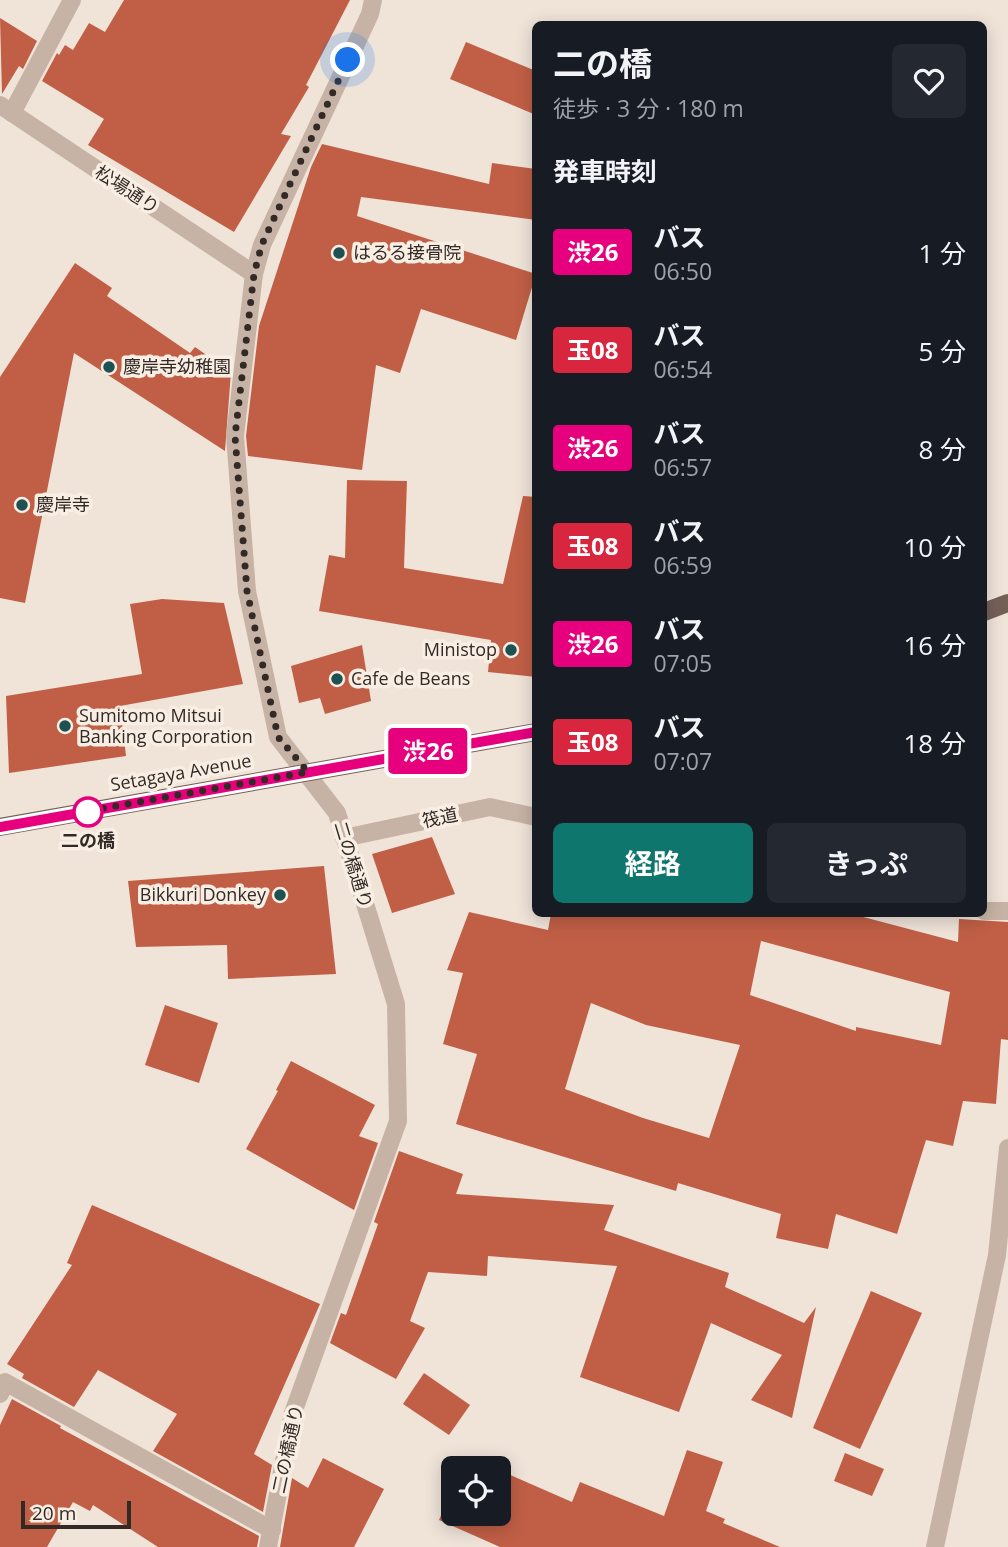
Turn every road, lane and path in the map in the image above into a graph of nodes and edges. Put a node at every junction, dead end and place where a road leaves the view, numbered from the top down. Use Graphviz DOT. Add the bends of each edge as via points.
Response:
graph roads {
  1 [pos="72,0"];
  2 [pos="373,0"];
  3 [pos="6,109"];
  4 [pos="254,274"];
  5 [pos="1008,603"];
  6 [pos="987,611"];
  7 [pos="532,733"];
  8 [pos="308,772"];
  9 [pos="532,816"];
  10 [pos="0,827"];
  11 [pos="344,838"];
  12 [pos="987,911"];
  13 [pos="1008,911"];
  14 [pos="1008,1148"];
  15 [pos="1002,1256"];
  16 [pos="0,1394"];
  17 [pos="270,1539"];
  18 [pos="935,1547"];
  1 -- 3 [label="street"];
  2 -- 4 [label="street, 二の橋通り" via="262,244"];
  3 -- 4 [label="street, 松場通り"];
  4 -- 8 [label="street, 二の橋通り" via="235,436 247,591 278,737"];
  5 -- 6 [label="main road"];
  7 -- 8 [label="main road, Setagaya Avenue"];
  8 -- 10 [label="main road, Setagaya Avenue"];
  8 -- 11 [label="street, 二の橋通り" via="337,813"];
  9 -- 11 [label="street, 筏道" via="491,807"];
  11 -- 17 [label="street, 二の橋通り" via="396,1004 398,1121 293,1413"];
  12 -- 13 [label="street"];
  14 -- 15 [label="street"];
  15 -- 18 [label="street"];
  16 -- 17 [label="street" via="5,1382"];
}
